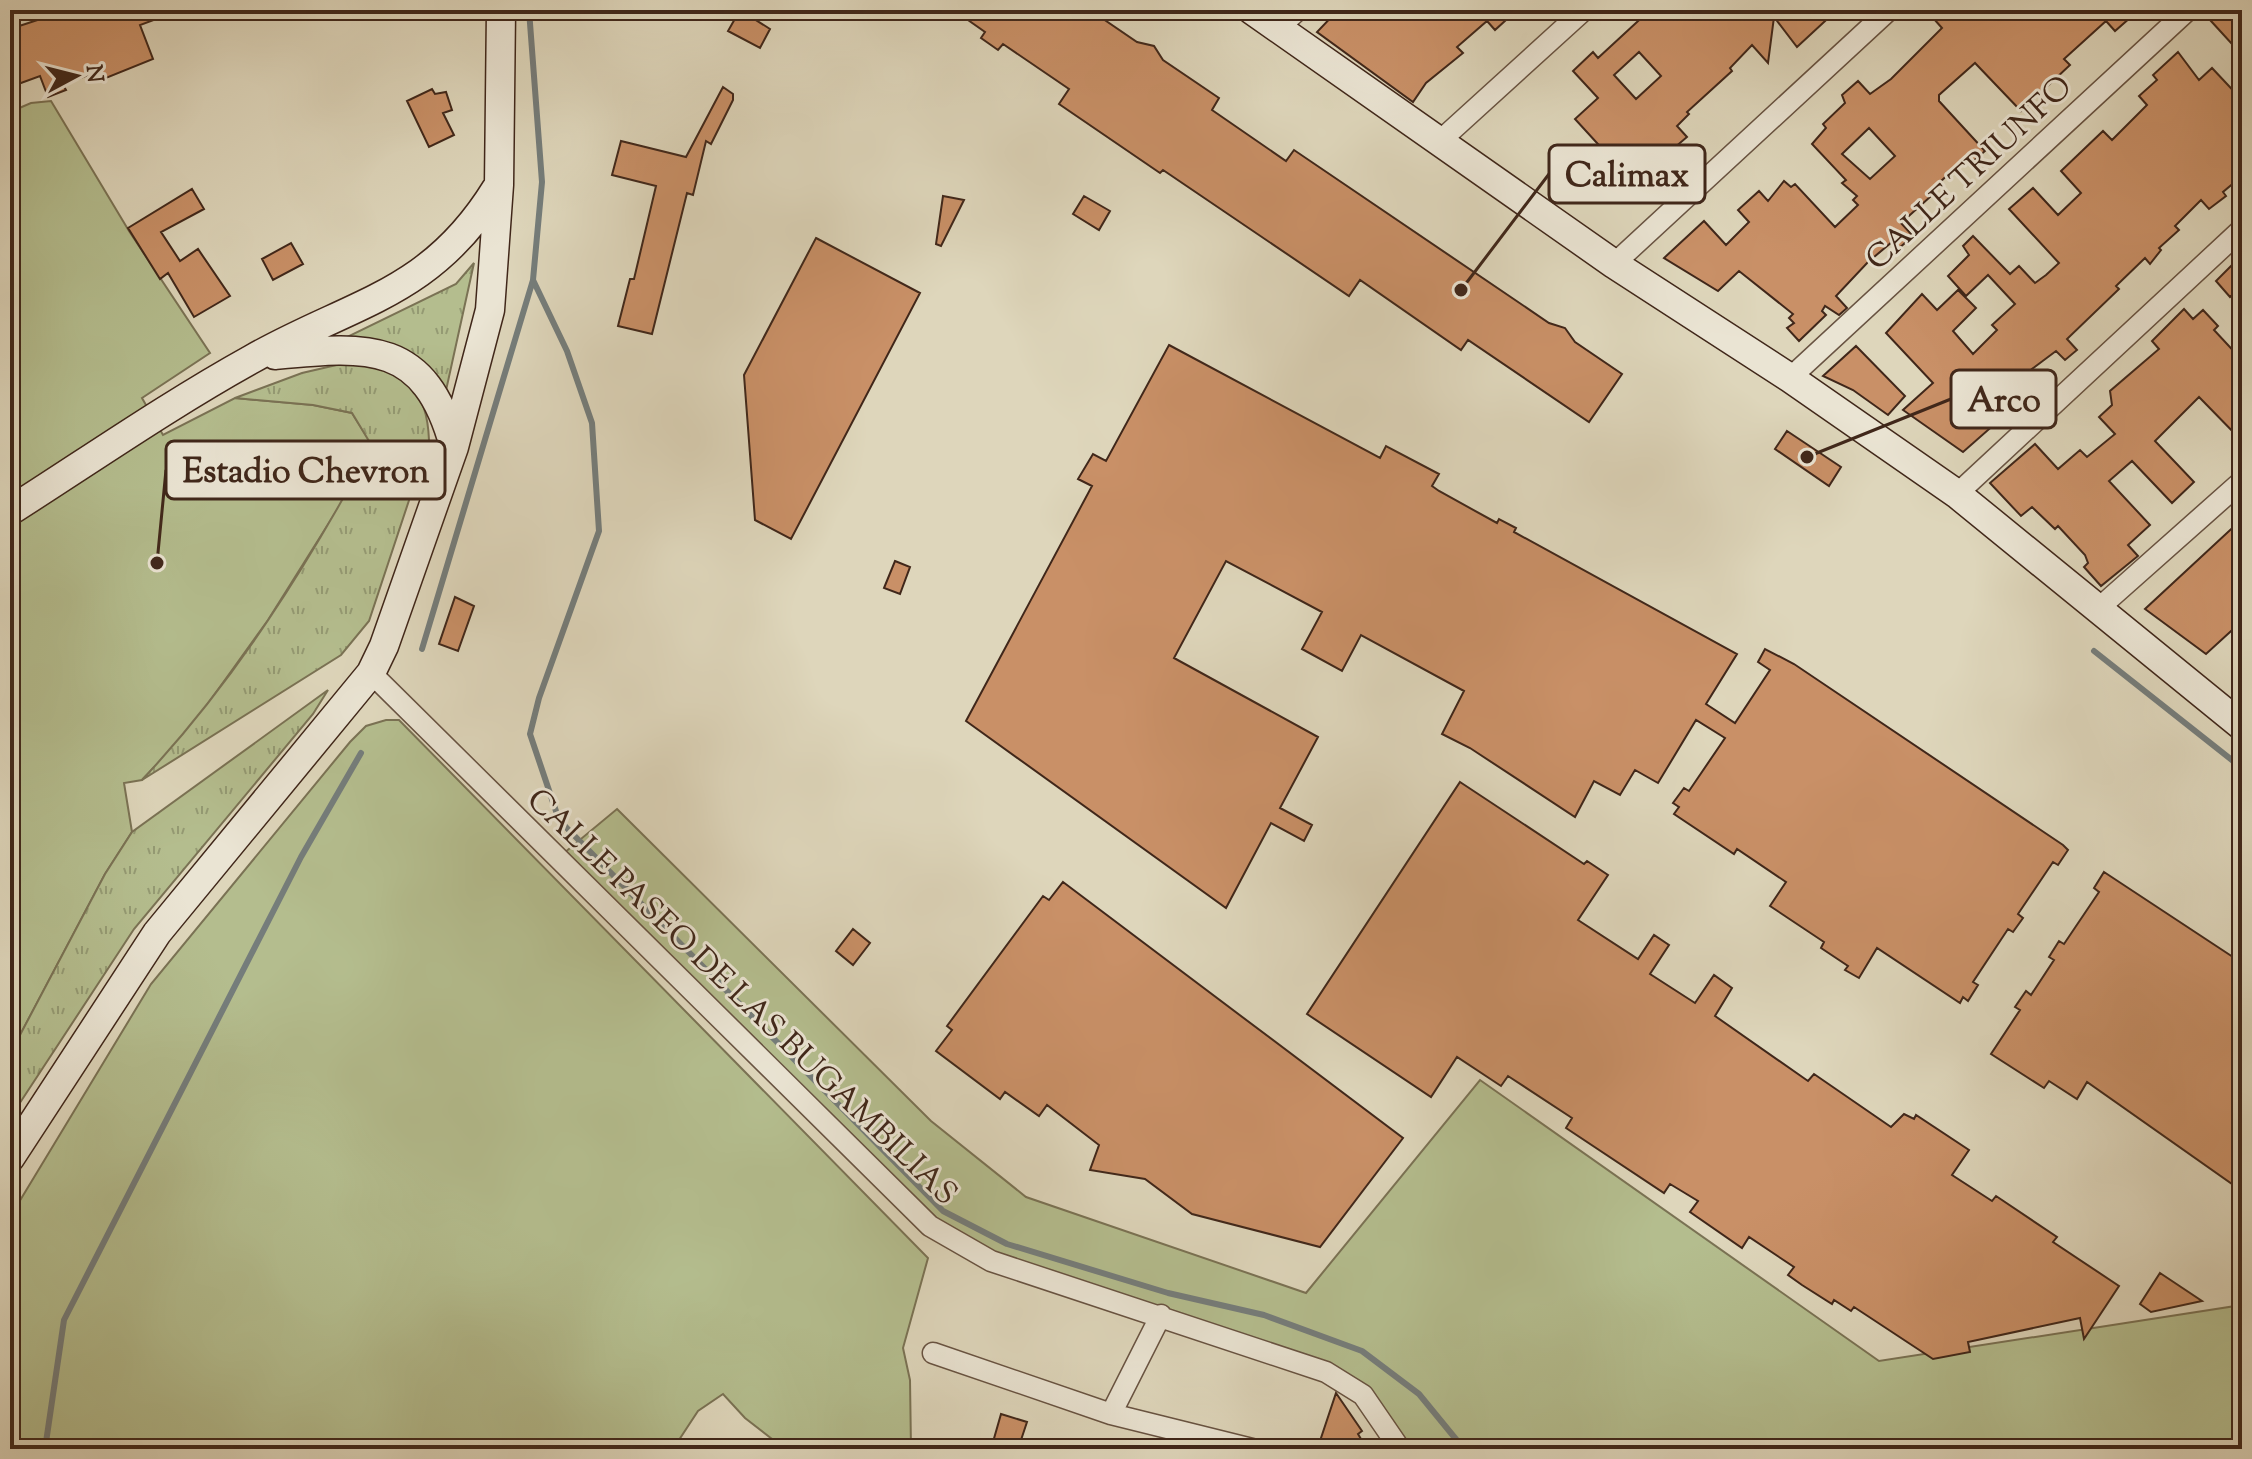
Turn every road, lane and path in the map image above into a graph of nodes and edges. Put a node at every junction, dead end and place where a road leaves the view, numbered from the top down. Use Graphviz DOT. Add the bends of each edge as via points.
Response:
graph roads {
  1 [pos="501,10"];
  2 [pos="1252,10"];
  3 [pos="1584,10"];
  4 [pos="1889,10"];
  5 [pos="2188,10"];
  6 [pos="1288,19"];
  7 [pos="1441,140"];
  8 [pos="499,185"];
  9 [pos="2242,229"];
  10 [pos="1614,264"];
  11 [pos="254,357"];
  12 [pos="1790,378"];
  13 [pos="454,447"];
  14 [pos="2242,481"];
  15 [pos="1957,494"];
  16 [pos="10,511"];
  17 [pos="2099,608"];
  18 [pos="371,673"];
  19 [pos="2242,726"];
  20 [pos="10,1158"];
  21 [pos="1161,1315"];
  22 [pos="933,1353"];
  23 [pos="1111,1414"];
  24 [pos="1252,1449"];
  25 [pos="1400,1449"];
  1 -- 8 [label="street"];
  2 -- 6 [label="street"];
  3 -- 7 [label="street"];
  4 -- 10 [label="street"];
  5 -- 12 [label="street, CALLE TRIUNFO"];
  6 -- 7 [label="street"];
  7 -- 10 [label="street"];
  8 -- 11 [label="street" via="475,224 441,259 384,296"];
  8 -- 13 [label="street" via="490,310"];
  9 -- 15 [label="street"];
  10 -- 12 [label="street"];
  11 -- 13 [label="street" via="340,349 382,353 404,364 432,390"];
  11 -- 16 [label="street"];
  12 -- 15 [label="street"];
  13 -- 18 [label="street"];
  14 -- 17 [label="street"];
  15 -- 17 [label="street"];
  17 -- 19 [label="street"];
  18 -- 20 [label="street" via="157,933"];
  18 -- 21 [label="street, CALLE PASEO DE LAS BUGAMBILIAS" via="930,1226 991,1261"];
  21 -- 23 [label="street"];
  21 -- 25 [label="street, CALLE PASEO DE LAS BUGAMBILIAS" via="1326,1372 1363,1395"];
  22 -- 23 [label="street"];
  23 -- 24 [label="street"];
}
